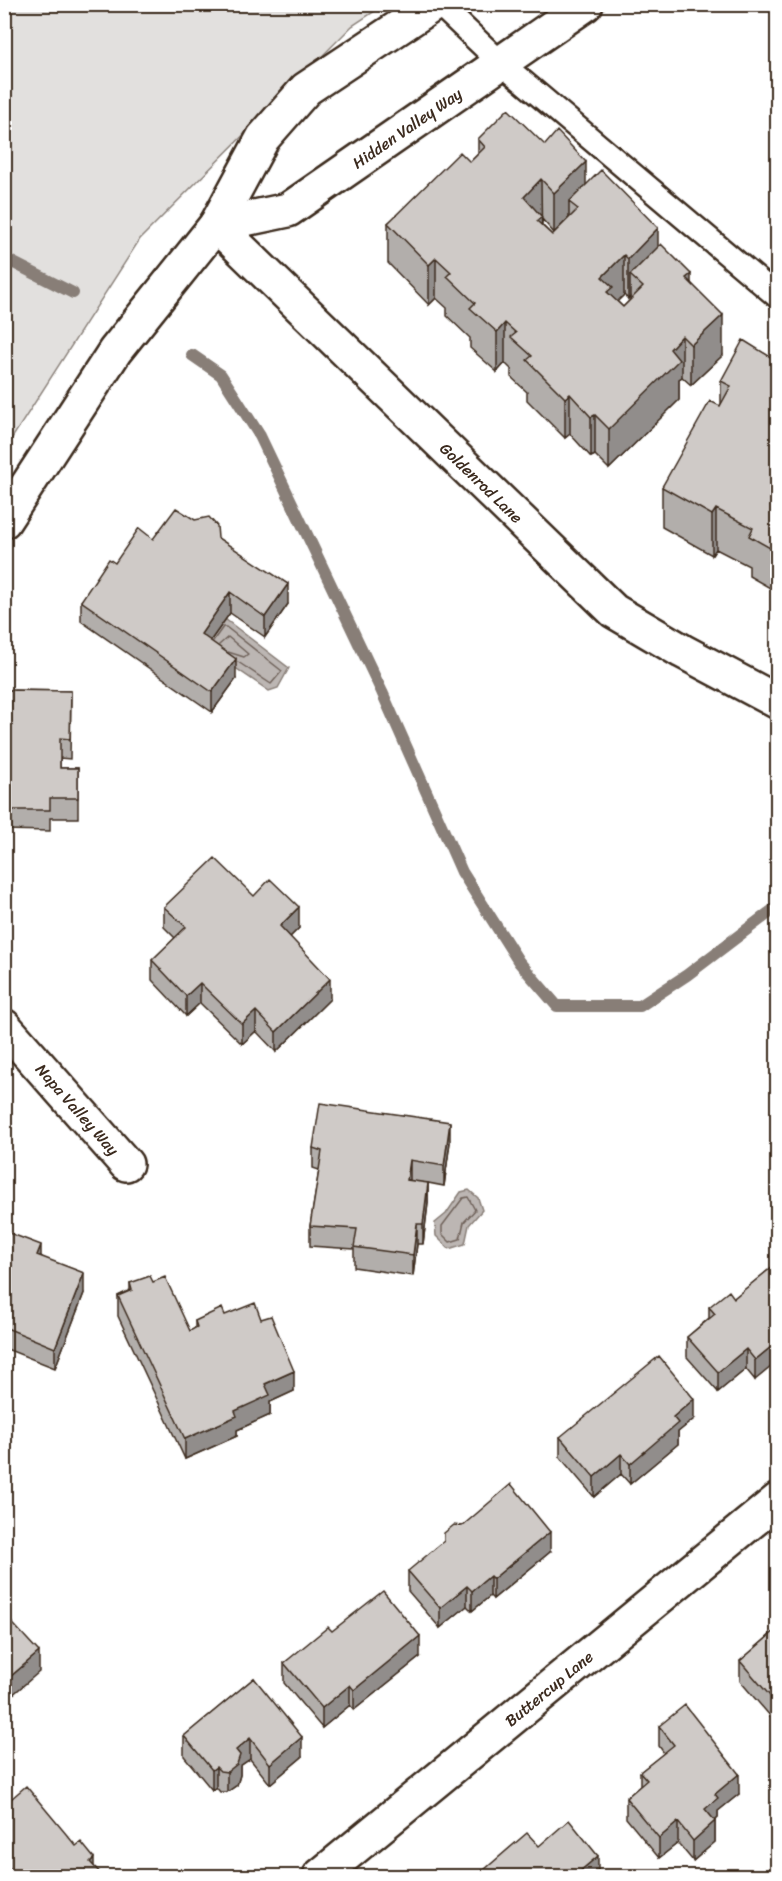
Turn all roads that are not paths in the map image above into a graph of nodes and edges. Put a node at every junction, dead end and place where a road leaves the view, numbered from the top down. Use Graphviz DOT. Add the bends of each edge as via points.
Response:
graph roads {
  1 [pos="436,4"];
  2 [pos="586,4"];
  3 [pos="502,64"];
  4 [pos="216,225"];
  5 [pos="777,297"];
  6 [pos="4,521"];
  7 [pos="777,702"];
  8 [pos="4,1026"];
  9 [pos="126,1164"];
  10 [pos="777,1500"];
  11 [pos="320,1876"];
  1 -- 3 [label="lane"];
  1 -- 4 [label="street" via="306,89 263,138"];
  2 -- 3 [label="street, Hidden Valley Way"];
  3 -- 4 [label="street, Hidden Valley Way" via="288,210"];
  3 -- 5 [label="lane"];
  4 -- 6 [label="street" via="115,351"];
  4 -- 7 [label="street, Goldenrod Lane" via="614,611"];
  8 -- 9 [label="street, Napa Valley Way"];
  10 -- 11 [label="street, Buttercup Lane"];
}
